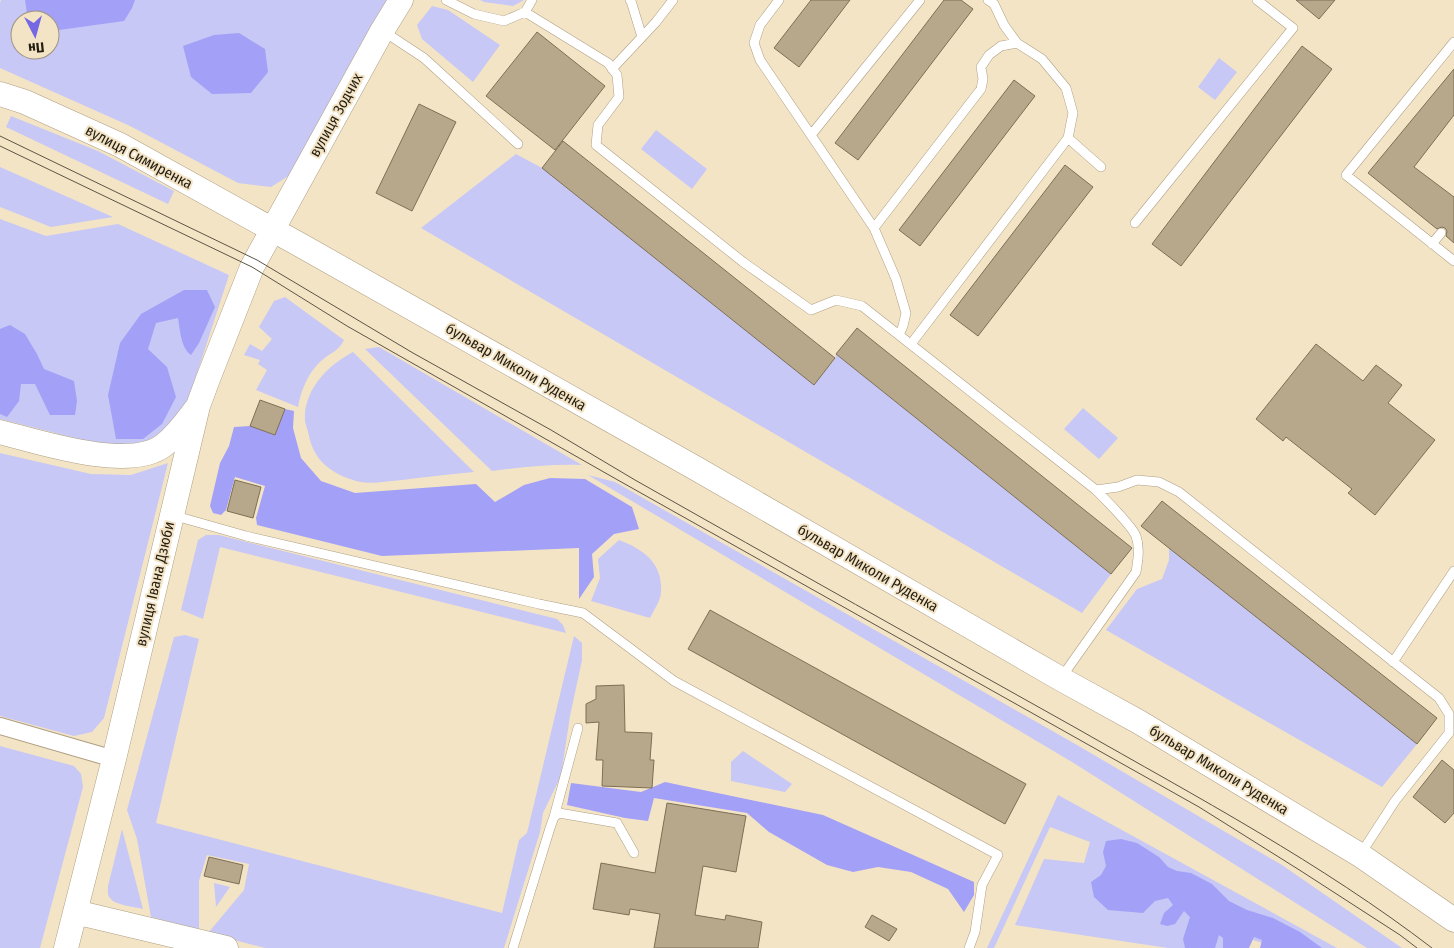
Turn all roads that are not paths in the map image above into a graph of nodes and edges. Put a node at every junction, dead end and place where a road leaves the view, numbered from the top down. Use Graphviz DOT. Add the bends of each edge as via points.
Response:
graph roads {
  1 [pos="401,0"];
  2 [pos="446,0"];
  3 [pos="532,0"];
  4 [pos="630,0"];
  5 [pos="673,0"];
  6 [pos="779,0"];
  7 [pos="920,0"];
  8 [pos="988,0"];
  9 [pos="1258,0"];
  10 [pos="525,12"];
  11 [pos="382,31"];
  12 [pos="642,37"];
  13 [pos="1454,42"];
  14 [pos="1017,43"];
  15 [pos="612,68"];
  16 [pos="0,94"];
  17 [pos="811,135"];
  18 [pos="1068,138"];
  19 [pos="518,144"];
  20 [pos="1101,168"];
  21 [pos="1135,222"];
  22 [pos="874,228"];
  23 [pos="273,230"];
  24 [pos="1441,233"];
  25 [pos="1432,244"];
  26 [pos="1454,262"];
  27 [pos="899,335"];
  28 [pos="911,344"];
  29 [pos="198,406"];
  30 [pos="0,432"];
  31 [pos="1096,490"];
  32 [pos="172,515"];
  33 [pos="1454,571"];
  34 [pos="1393,662"];
  35 [pos="1061,679"];
  36 [pos="0,726"];
  37 [pos="578,728"];
  38 [pos="114,759"];
  39 [pos="554,817"];
  40 [pos="634,853"];
  41 [pos="1360,855"];
  42 [pos="75,912"];
  43 [pos="1454,920"];
  44 [pos="192,944"];
  45 [pos="66,948"];
  46 [pos="226,948"];
  47 [pos="513,948"];
  48 [pos="969,948"];
  1 -- 11 [label="street, вулиця Зодчих"];
  2 -- 10 [label="lane" via="474,14 504,21"];
  3 -- 10 [label="lane"];
  4 -- 12 [label="lane"];
  5 -- 12 [label="lane"];
  6 -- 17 [label="lane" via="760,25 754,43 760,60"];
  7 -- 17 [label="lane"];
  8 -- 14 [label="lane" via="994,4"];
  9 -- 21 [label="lane" via="1293,28"];
  10 -- 15 [label="lane"];
  11 -- 19 [label="lane" via="424,58"];
  11 -- 23 [label="street, вулиця Зодчих"];
  12 -- 15 [label="lane"];
  13 -- 25 [label="lane" via="1346,175"];
  14 -- 18 [label="lane" via="1042,59 1066,88 1073,113"];
  14 -- 22 [label="lane" via="1001,46 989,55 981,67 981,89"];
  15 -- 27 [label="lane" via="617,74 619,97 598,125 596,145 743,262 811,310 836,300 862,306"];
  16 -- 23 [label="street, вулиця Симиренка" via="120,145"];
  17 -- 22 [label="lane"];
  18 -- 20 [label="lane"];
  18 -- 28 [label="lane"];
  22 -- 27 [label="lane" via="896,279 906,313"];
  23 -- 29 [label="street, вулиця Івана Дзюби" via="246,278"];
  23 -- 35 [label="street, бульвар Миколи Руденка"];
  24 -- 25 [label="lane"];
  25 -- 26 [label="lane"];
  27 -- 28 [label="lane"];
  28 -- 31 [label="lane"];
  29 -- 30 [label="street" via="163,446 144,454 83,453"];
  29 -- 32 [label="street, вулиця Івана Дзюби"];
  31 -- 34 [label="lane" via="1138,480 1159,482 1179,492"];
  31 -- 35 [label="lane" via="1135,535 1139,555 1136,572"];
  32 -- 38 [label="street, вулиця Івана Дзюби"];
  32 -- 48 [label="lane" via="246,536 583,612 674,680 998,855 982,885 975,932"];
  33 -- 34 [label="lane"];
  34 -- 41 [label="lane" via="1439,698 1449,714 1449,732 1395,801"];
  35 -- 41 [label="street, бульвар Миколи Руденка" via="1139,722"];
  36 -- 38 [label="street"];
  37 -- 39 [label="lane"];
  38 -- 42 [label="street, вулиця Івана Дзюби"];
  39 -- 40 [label="lane" via="559,813 617,823"];
  39 -- 47 [label="lane"];
  41 -- 43 [label="street, бульвар Миколи Руденка"];
  42 -- 44 [label="street"];
  42 -- 45 [label="street, вулиця Івана Дзюби"];
  44 -- 46 [label="street"];
}
